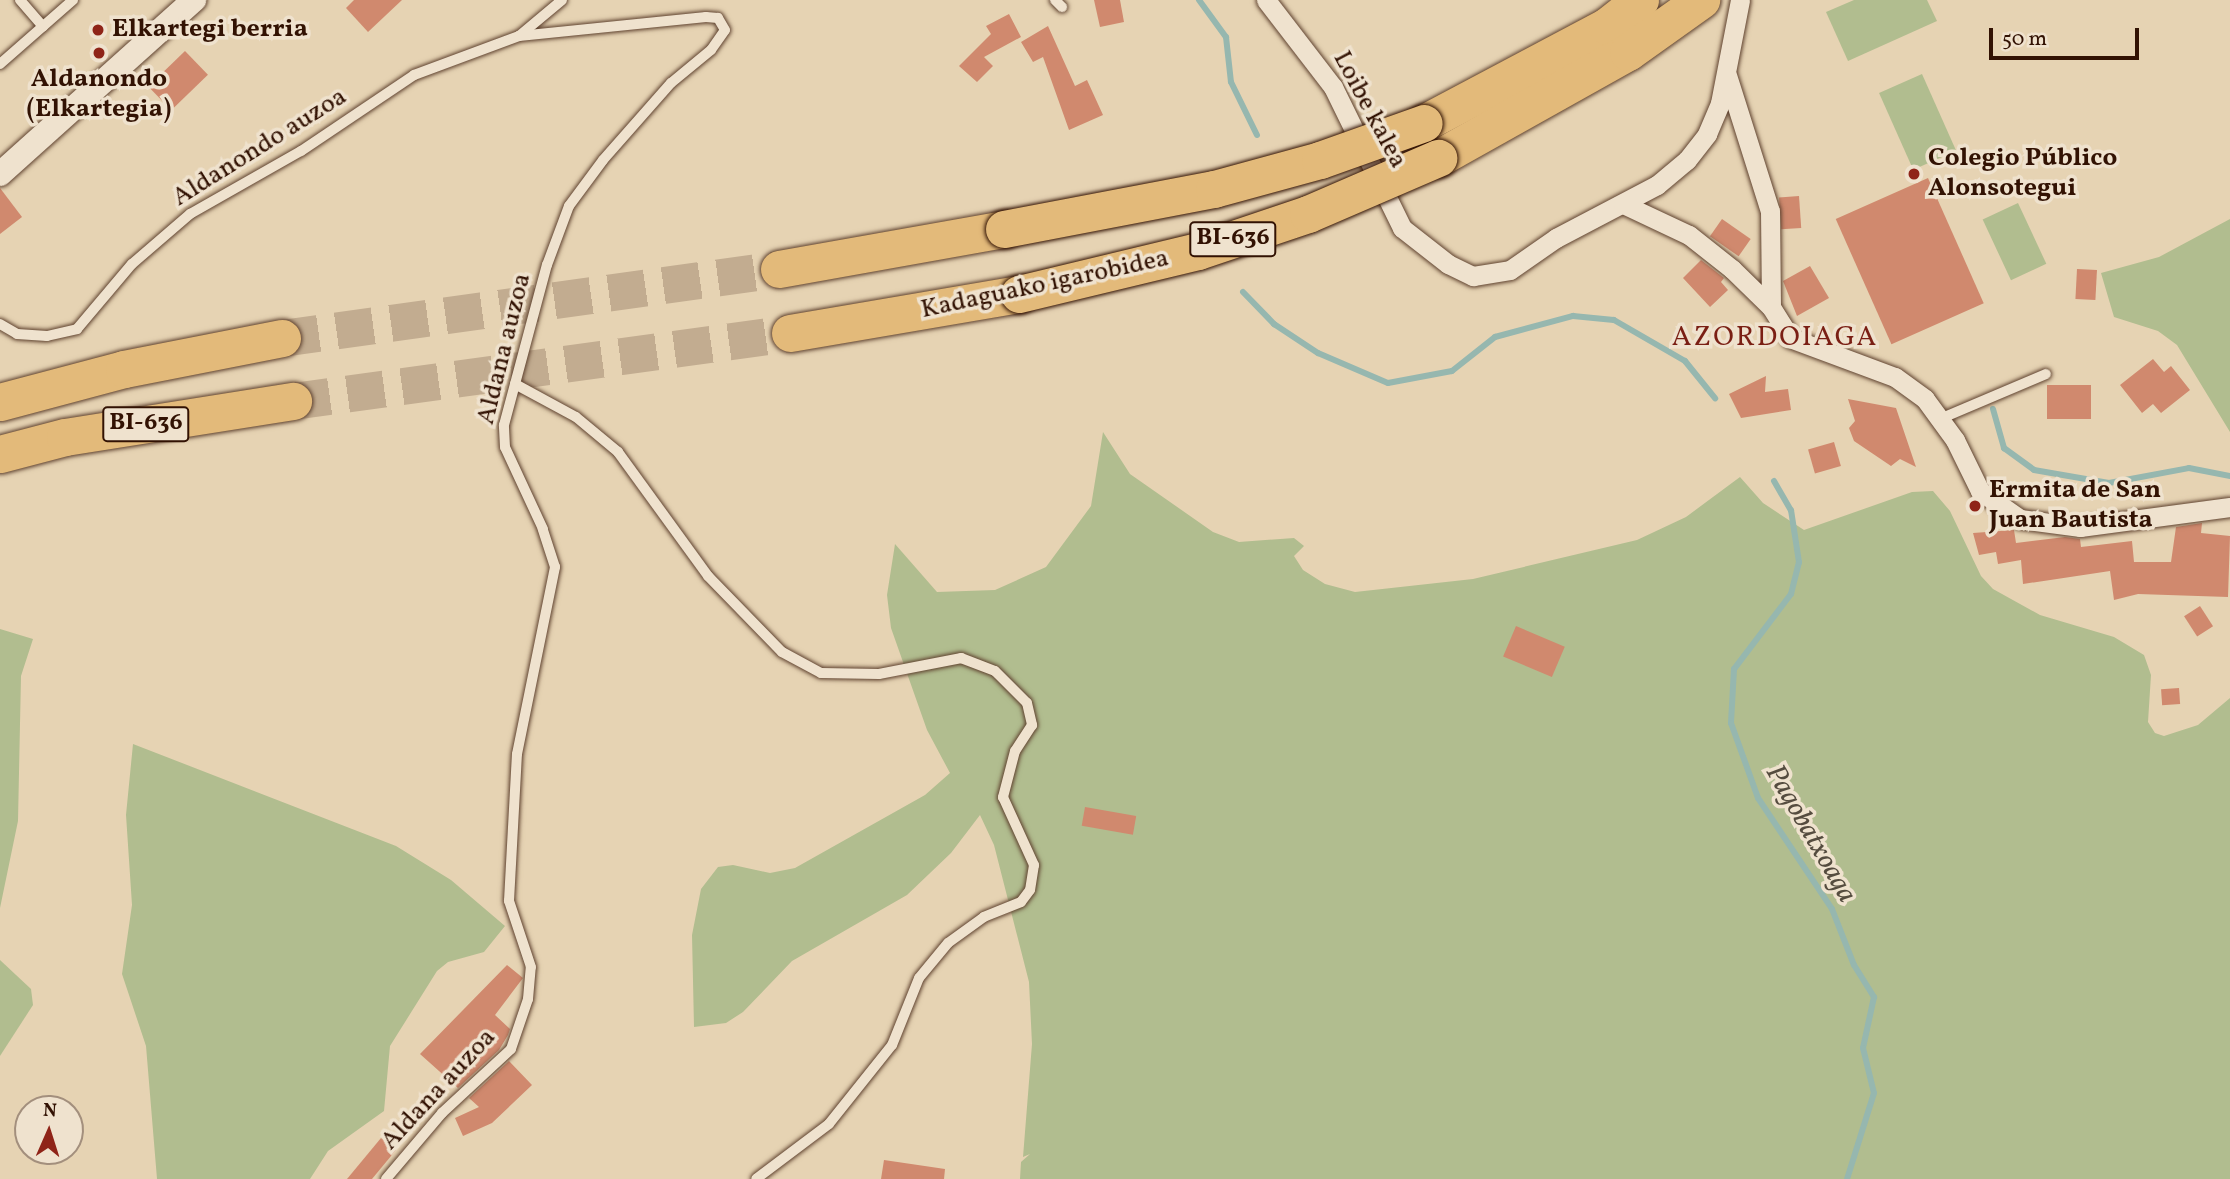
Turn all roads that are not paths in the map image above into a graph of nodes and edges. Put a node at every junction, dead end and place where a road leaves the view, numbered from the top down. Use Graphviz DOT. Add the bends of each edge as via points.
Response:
graph roads {
  1 [pos="20,0"];
  2 [pos="73,0"];
  3 [pos="194,0"];
  4 [pos="562,0"];
  5 [pos="1266,0"];
  6 [pos="1640,0"];
  7 [pos="1740,0"];
  8 [pos="1698,3"];
  9 [pos="43,26"];
  10 [pos="519,36"];
  11 [pos="0,64"];
  12 [pos="1725,70"];
  13 [pos="0,174"];
  14 [pos="1623,204"];
  15 [pos="779,269"];
  16 [pos="1771,307"];
  17 [pos="0,324"];
  18 [pos="790,333"];
  19 [pos="282,338"];
  20 [pos="2046,374"];
  21 [pos="515,384"];
  22 [pos="293,401"];
  23 [pos="0,402"];
  24 [pos="1940,419"];
  25 [pos="0,454"];
  26 [pos="2230,507"];
  27 [pos="386,1179"];
  28 [pos="756,1179"];
  1 -- 9 [label="lane"];
  2 -- 9 [label="lane"];
  3 -- 13 [label="street"];
  4 -- 10 [label="lane, Aldanondo auzoa"];
  5 -- 14 [label="street, Loibe kalea" via="1333,87 1402,229 1473,276 1493,275"];
  6 -- 15 [label="highway, BI-636, bridge" via="1607,26 1424,123 1320,160 1214,189"];
  7 -- 12 [label="street, Loibe kalea"];
  8 -- 18 [label="highway, Kadaguako igarobidea / BI-636, bridge" via="1628,52 1438,158 1308,214 1198,251 1019,294"];
  9 -- 11 [label="lane"];
  10 -- 17 [label="lane, Aldanondo auzoa" via="414,75 301,151 190,214 132,264 77,329 47,336 17,334"];
  10 -- 21 [label="lane, Aldana auzoa" via="706,17 718,18 724,30 711,50 671,83 603,160 569,206"];
  12 -- 14 [label="street, Loibe kalea" via="1720,103 1700,143 1657,185"];
  12 -- 16 [label="street" via="1770,211"];
  14 -- 16 [label="street" via="1689,236"];
  16 -- 24 [label="street" via="1790,338 1895,377 1925,399"];
  19 -- 23 [label="highway, BI-636" via="124,369"];
  20 -- 24 [label="lane"];
  21 -- 27 [label="lane, Aldana auzoa" via="504,425 505,447 543,529 555,568 517,767 509,901 531,967 528,999 511,1049 442,1113"];
  21 -- 28 [label="lane" via="576,417 618,452 708,576 782,652 821,673 879,674 961,658 995,671 1027,703 1028,737 1015,751 1003,797 1034,865 1030,890 1021,902 984,917 947,943 919,978 892,1045 829,1124"];
  22 -- 25 [label="highway, BI-636" via="65,437"];
  24 -- 26 [label="street" via="1980,491 2020,519 2080,527"];
}
